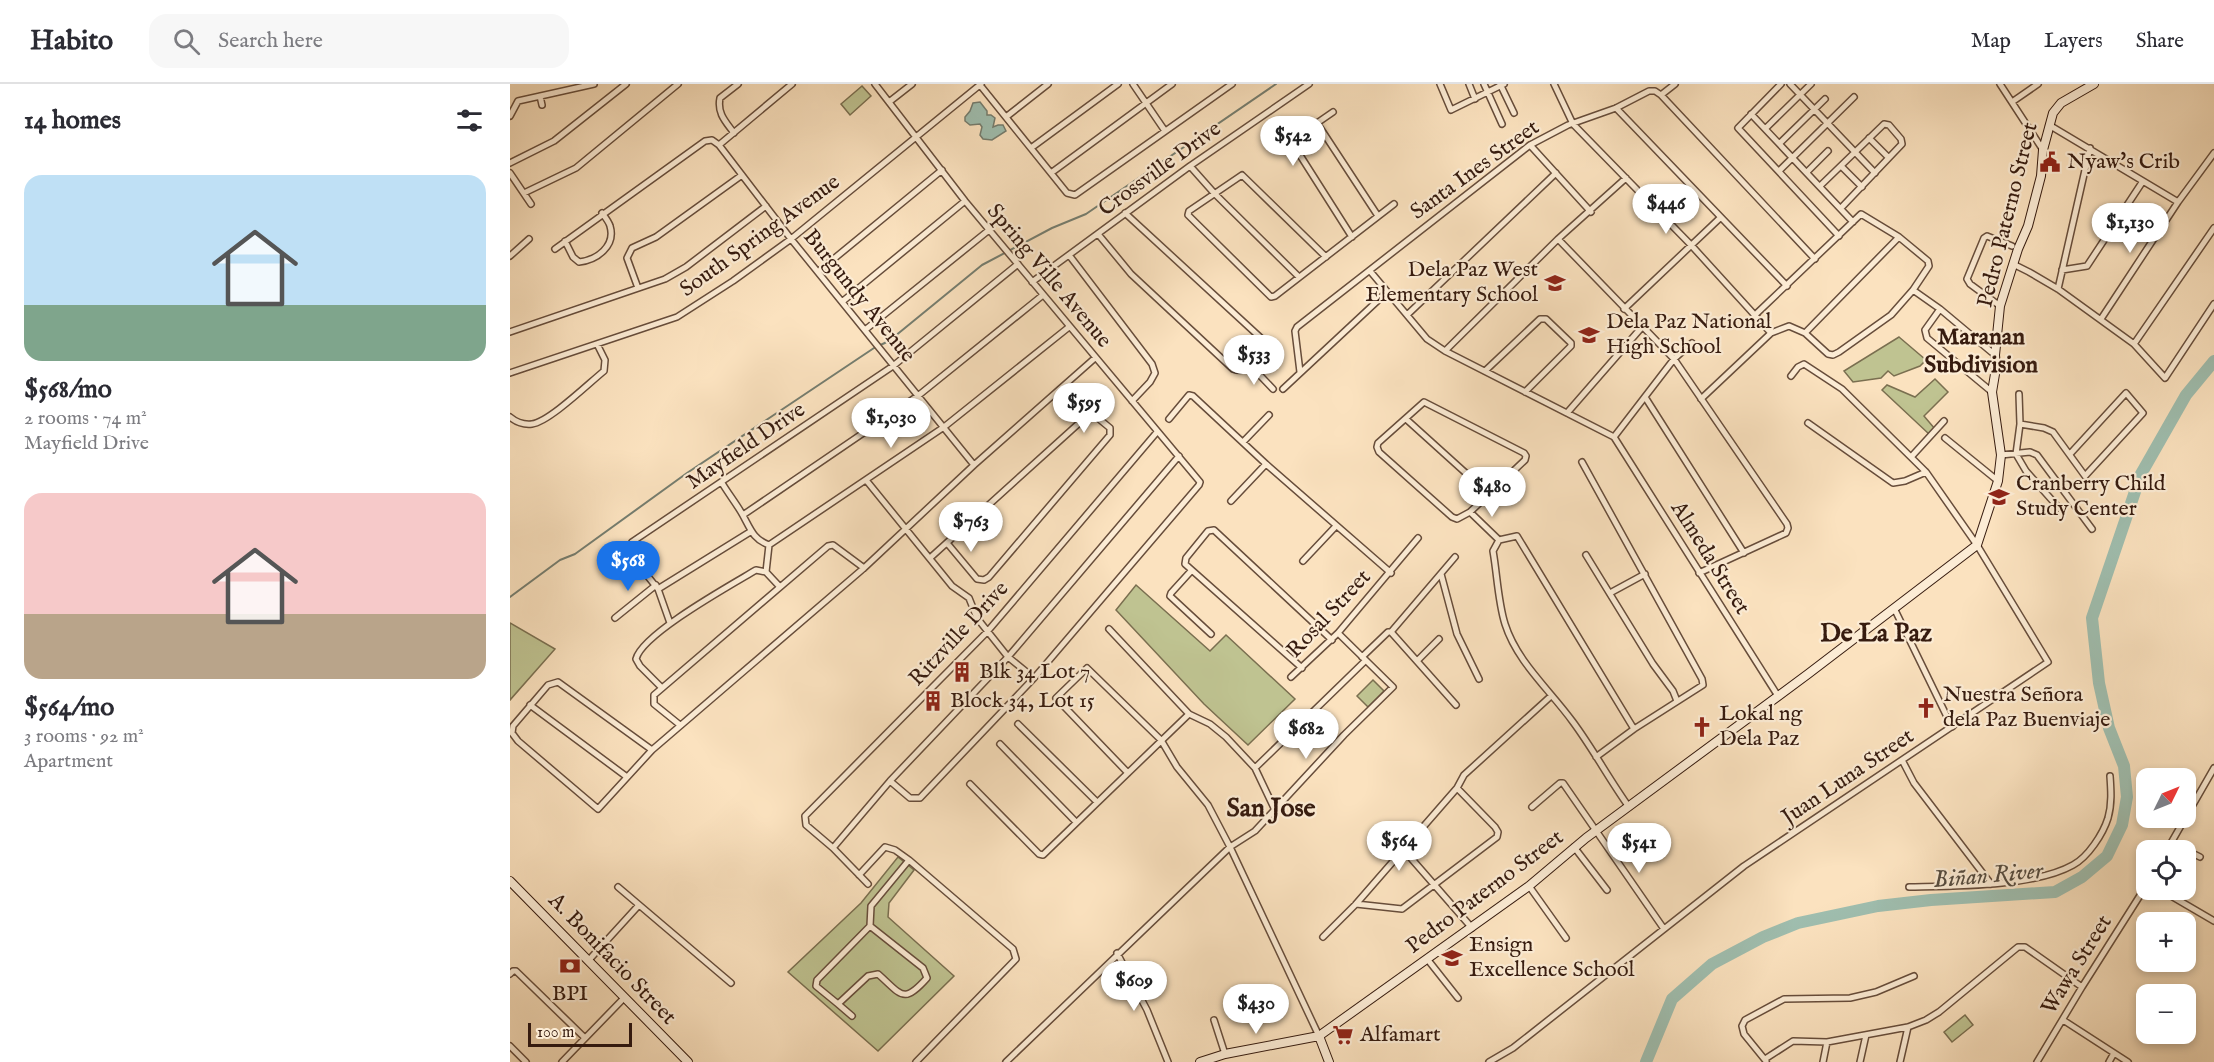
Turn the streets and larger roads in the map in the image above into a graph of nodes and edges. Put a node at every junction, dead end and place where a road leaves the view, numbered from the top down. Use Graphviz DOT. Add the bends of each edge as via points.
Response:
graph roads {
  1 [pos="594,84"];
  2 [pos="615,84"];
  3 [pos="678,84"];
  4 [pos="738,84"];
  5 [pos="792,84"];
  6 [pos="875,84"];
  7 [pos="912,84"];
  8 [pos="1048,84"];
  9 [pos="1118,84"];
  10 [pos="1133,84"];
  11 [pos="1172,84"];
  12 [pos="1232,84"];
  13 [pos="1309,84"];
  14 [pos="1440,84"];
  15 [pos="1469,84"];
  16 [pos="1484,84"];
  17 [pos="1502,84"];
  18 [pos="1554,84"];
  19 [pos="1675,84"];
  20 [pos="1781,84"];
  21 [pos="1790,84"];
  22 [pos="1811,84"];
  23 [pos="2000,84"];
  24 [pos="2037,84"];
  25 [pos="2094,84"];
  26 [pos="980,85"];
  27 [pos="623,86"];
  28 [pos="1488,92"];
  29 [pos="1661,94"];
  30 [pos="1800,95"];
  31 [pos="540,96"];
  32 [pos="1854,97"];
  33 [pos="1475,99"];
  34 [pos="1824,99"];
  35 [pos="889,102"];
  36 [pos="2012,102"];
  37 [pos="1146,103"];
  38 [pos="542,105"];
  39 [pos="1616,108"];
  40 [pos="1814,109"];
  41 [pos="1333,112"];
  42 [pos="1514,113"];
  43 [pos="1751,114"];
  44 [pos="510,116"];
  45 [pos="1006,117"];
  46 [pos="1317,123"];
  47 [pos="1827,123"];
  48 [pos="1502,124"];
  49 [pos="1573,124"];
  50 [pos="2049,125"];
  51 [pos="1766,128"];
  52 [pos="1165,131"];
  53 [pos="734,133"];
  54 [pos="916,137"];
  55 [pos="1869,138"];
  56 [pos="1780,143"];
  57 [pos="719,145"];
  58 [pos="1530,145"];
  59 [pos="1031,148"];
  60 [pos="2090,148"];
  61 [pos="2043,150"];
  62 [pos="1828,151"];
  63 [pos="1855,152"];
  64 [pos="2214,153"];
  65 [pos="1794,157"];
  66 [pos="1888,157"];
  67 [pos="510,163"];
  68 [pos="1190,166"];
  69 [pos="1841,166"];
  70 [pos="942,170"];
  71 [pos="1779,171"];
  72 [pos="1807,172"];
  73 [pos="510,173"];
  74 [pos="1556,173"];
  75 [pos="1875,173"];
  76 [pos="1051,174"];
  77 [pos="742,175"];
  78 [pos="1626,178"];
  79 [pos="2143,181"];
  80 [pos="1820,186"];
  81 [pos="1862,187"];
  82 [pos="524,193"];
  83 [pos="1214,193"];
  84 [pos="965,201"];
  85 [pos="2178,202"];
  86 [pos="531,204"];
  87 [pos="1394,204"];
  88 [pos="766,206"];
  89 [pos="1841,208"];
  90 [pos="1591,212"];
  91 [pos="602,213"];
  92 [pos="1125,213"];
  93 [pos="1378,216"];
  94 [pos="1720,218"];
  95 [pos="1852,222"];
  96 [pos="2214,228"];
  97 [pos="989,230"];
  98 [pos="1098,234"];
  99 [pos="1839,236"];
  100 [pos="1352,237"];
  101 [pos="1899,237"];
  102 [pos="791,238"];
  103 [pos="529,239"];
  104 [pos="1558,239"];
  105 [pos="565,241"];
  106 [pos="1691,245"];
  107 [pos="2012,246"];
  108 [pos="555,249"];
  109 [pos="1069,255"];
  110 [pos="510,256"];
  111 [pos="1326,257"];
  112 [pos="1815,259"];
  113 [pos="1018,264"];
  114 [pos="2013,264"];
  115 [pos="2062,270"];
  116 [pos="819,271"];
  117 [pos="1370,271"];
  118 [pos="1299,277"];
  119 [pos="1032,282"];
  120 [pos="1787,286"];
  121 [pos="638,288"];
  122 [pos="1912,290"];
  123 [pos="2058,290"];
  124 [pos="1387,292"];
  125 [pos="1043,295"];
  126 [pos="843,301"];
  127 [pos="2214,304"];
  128 [pos="2000,306"];
  129 [pos="1624,309"];
  130 [pos="1940,309"];
  131 [pos="1407,315"];
  132 [pos="1755,315"];
  133 [pos="2101,319"];
  134 [pos="1069,327"];
  135 [pos="1642,327"];
  136 [pos="865,330"];
  137 [pos="510,332"];
  138 [pos="1771,333"];
  139 [pos="1805,333"];
  140 [pos="1692,343"];
  141 [pos="597,344"];
  142 [pos="2134,344"];
  143 [pos="1445,351"];
  144 [pos="1995,355"];
  145 [pos="1095,358"];
  146 [pos="1674,359"];
  147 [pos="893,366"];
  148 [pos="1251,366"];
  149 [pos="1485,371"];
  150 [pos="1300,372"];
  151 [pos="510,373"];
  152 [pos="1791,376"];
  153 [pos="1283,388"];
  154 [pos="1273,389"];
  155 [pos="1525,392"];
  156 [pos="1992,392"];
  157 [pos="2019,394"];
  158 [pos="919,395"];
  159 [pos="1645,397"];
  160 [pos="1701,399"];
  161 [pos="1132,401"];
  162 [pos="1567,413"];
  163 [pos="1269,415"];
  164 [pos="510,417"];
  165 [pos="1169,419"];
  166 [pos="1406,419"];
  167 [pos="1944,421"];
  168 [pos="1808,423"];
  169 [pos="2020,424"];
  170 [pos="944,427"];
  171 [pos="1157,432"];
  172 [pos="1614,437"];
  173 [pos="1945,438"];
  174 [pos="1243,442"];
  175 [pos="2016,454"];
  176 [pos="2070,454"];
  177 [pos="2001,455"];
  178 [pos="1179,456"];
  179 [pos="1912,456"];
  180 [pos="1582,462"];
  181 [pos="1266,464"];
  182 [pos="974,465"];
  183 [pos="1926,472"];
  184 [pos="866,480"];
  185 [pos="1998,481"];
  186 [pos="722,483"];
  187 [pos="1489,494"];
  188 [pos="1232,501"];
  189 [pos="2059,508"];
  190 [pos="1470,512"];
  191 [pos="743,515"];
  192 [pos="1336,526"];
  193 [pos="904,529"];
  194 [pos="2091,529"];
  195 [pos="750,532"];
  196 [pos="1418,538"];
  197 [pos="1499,540"];
  198 [pos="947,543"];
  199 [pos="770,544"];
  200 [pos="1977,545"];
  201 [pos="1744,553"];
  202 [pos="1586,555"];
  203 [pos="1455,557"];
  204 [pos="930,558"];
  205 [pos="1303,561"];
  206 [pos="864,568"];
  207 [pos="1191,571"];
  208 [pos="766,572"];
  209 [pos="1391,573"];
  210 [pos="1699,573"];
  211 [pos="1441,574"];
  212 [pos="1645,574"];
  213 [pos="780,586"];
  214 [pos="657,587"];
  215 [pos="1610,593"];
  216 [pos="1894,608"];
  217 [pos="615,618"];
  218 [pos="670,623"];
  219 [pos="1109,629"];
  220 [pos="987,632"];
  221 [pos="1391,632"];
  222 [pos="1338,633"];
  223 [pos="1211,634"];
  224 [pos="1438,639"];
  225 [pos="1332,640"];
  226 [pos="1008,657"];
  227 [pos="1363,659"];
  228 [pos="1417,661"];
  229 [pos="1302,668"];
  230 [pos="1291,677"];
  231 [pos="1034,678"];
  232 [pos="1479,679"];
  233 [pos="662,688"];
  234 [pos="1551,696"];
  235 [pos="1778,696"];
  236 [pos="1677,701"];
  237 [pos="530,705"];
  238 [pos="1456,705"];
  239 [pos="1189,714"];
  240 [pos="1018,724"];
  241 [pos="680,725"];
  242 [pos="1952,727"];
  243 [pos="1634,729"];
  244 [pos="1161,740"];
  245 [pos="1000,744"];
  246 [pos="652,750"];
  247 [pos="1596,757"];
  248 [pos="1902,760"];
  249 [pos="1255,768"];
  250 [pos="2214,768"];
  251 [pos="1128,773"];
  252 [pos="2110,776"];
  253 [pos="627,777"];
  254 [pos="890,781"];
  255 [pos="970,784"];
  256 [pos="1457,788"];
  257 [pos="1097,802"];
  258 [pos="1533,807"];
  259 [pos="1629,807"];
  260 [pos="1275,810"];
  261 [pos="1076,822"];
  262 [pos="1595,831"];
  263 [pos="2174,840"];
  264 [pos="1230,847"];
  265 [pos="1574,847"];
  266 [pos="833,848"];
  267 [pos="1403,849"];
  268 [pos="2196,854"];
  269 [pos="2200,856"];
  270 [pos="909,860"];
  271 [pos="859,875"];
  272 [pos="510,881"];
  273 [pos="868,884"];
  274 [pos="1991,884"];
  275 [pos="1436,885"];
  276 [pos="1529,886"];
  277 [pos="618,887"];
  278 [pos="1909,887"];
  279 [pos="1607,890"];
  280 [pos="2137,900"];
  281 [pos="2178,900"];
  282 [pos="1356,904"];
  283 [pos="639,905"];
  284 [pos="2214,921"];
  285 [pos="870,926"];
  286 [pos="1472,928"];
  287 [pos="1664,930"];
  288 [pos="1323,937"];
  289 [pos="1566,938"];
  290 [pos="1117,953"];
  291 [pos="1428,960"];
  292 [pos="588,961"];
  293 [pos="510,974"];
  294 [pos="1914,976"];
  295 [pos="731,983"];
  296 [pos="2082,987"];
  297 [pos="624,998"];
  298 [pos="1458,998"];
  299 [pos="838,1005"];
  300 [pos="852,1016"];
  301 [pos="1214,1020"];
  302 [pos="2063,1020"];
  303 [pos="1908,1027"];
  304 [pos="1866,1035"];
  305 [pos="1318,1036"];
  306 [pos="585,1038"];
  307 [pos="1827,1042"];
  308 [pos="510,1046"];
  309 [pos="2114,1053"];
  310 [pos="1225,1054"];
  311 [pos="1766,1061"];
  312 [pos="526,1062"];
  313 [pos="561,1062"];
  314 [pos="688,1062"];
  315 [pos="916,1062"];
  316 [pos="1006,1062"];
  317 [pos="1168,1062"];
  318 [pos="1200,1062"];
  319 [pos="1329,1062"];
  320 [pos="1490,1062"];
  321 [pos="1823,1062"];
  322 [pos="1860,1062"];
  323 [pos="1900,1062"];
  324 [pos="2037,1062"];
  325 [pos="2109,1062"];
  326 [pos="2128,1062"];
  1 -- 31 [label="street"];
  2 -- 27 [label="street"];
  3 -- 82 [label="street" via="576,168"];
  4 -- 53 [label="street" via="720,98 719,106 720,114"];
  5 -- 53 [label="street"];
  6 -- 35 [label="street, Spring Ville Avenue"];
  7 -- 35 [label="street"];
  8 -- 45 [label="street"];
  9 -- 59 [label="street"];
  10 -- 37 [label="street"];
  11 -- 37 [label="street"];
  12 -- 52 [label="street"];
  13 -- 68 [label="street, Crossville Drive"];
  14 -- 33 [label="street" via="1451,110"];
  15 -- 33 [label="street"];
  16 -- 28 [label="street"];
  17 -- 28 [label="street"];
  17 -- 42 [label="street"];
  18 -- 49 [label="street"];
  19 -- 29 [label="street"];
  20 -- 43 [label="street"];
  21 -- 30 [label="street"];
  22 -- 30 [label="street"];
  23 -- 36 [label="street"];
  24 -- 36 [label="street"];
  25 -- 50 [label="street, Pedro Paterno Street" via="2061,103"];
  26 -- 45 [label="street"];
  26 -- 54 [label="street, South Spring Avenue"];
  27 -- 67 [label="street" via="554,141"];
  28 -- 33 [label="street"];
  28 -- 48 [label="street"];
  29 -- 39 [label="street, Santa Ines Street" via="1649,91"];
  29 -- 112 [label="street"];
  30 -- 40 [label="street"];
  30 -- 51 [label="street"];
  31 -- 38 [label="street"];
  31 -- 44 [label="street" via="518,101"];
  32 -- 47 [label="street"];
  34 -- 40 [label="street"];
  35 -- 54 [label="street, Spring Ville Avenue"];
  36 -- 61 [label="street"];
  37 -- 52 [label="street"];
  37 -- 76 [label="street"];
  39 -- 49 [label="street, Santa Ines Street"];
  39 -- 94 [label="street"];
  40 -- 47 [label="street"];
  40 -- 56 [label="street"];
  41 -- 46 [label="street"];
  43 -- 51 [label="street"];
  43 -- 71 [label="street" via="1738,128"];
  45 -- 59 [label="street"];
  46 -- 93 [label="street"];
  46 -- 100 [label="street" via="1293,139 1292,144"];
  47 -- 63 [label="street"];
  47 -- 65 [label="street"];
  49 -- 58 [label="street, Santa Ines Street"];
  49 -- 78 [label="street"];
  50 -- 60 [label="street"];
  50 -- 61 [label="street, Pedro Paterno Street"];
  51 -- 56 [label="street"];
  52 -- 76 [label="street" via="1075,195 1066,193"];
  53 -- 57 [label="street"];
  54 -- 70 [label="street, Spring Ville Avenue"];
  54 -- 102 [label="street, South Spring Avenue"];
  55 -- 63 [label="street"];
  55 -- 66 [label="street"];
  55 -- 66 [label="street" via="1884,124 1889,125 1903,142"];
  56 -- 65 [label="street"];
  57 -- 77 [label="street, Burgundy Avenue"];
  57 -- 91 [label="street" via="705,141"];
  58 -- 74 [label="street"];
  58 -- 117 [label="street, Santa Ines Street"];
  59 -- 76 [label="street"];
  60 -- 79 [label="street"];
  60 -- 115 [label="street"];
  61 -- 114 [label="street, Pedro Paterno Street" via="2041,176 2028,226"];
  62 -- 72 [label="street"];
  63 -- 69 [label="street"];
  63 -- 75 [label="street"];
  64 -- 85 [label="street"];
  65 -- 71 [label="street"];
  65 -- 72 [label="street"];
  66 -- 75 [label="street"];
  68 -- 83 [label="street"];
  68 -- 92 [label="street, Crossville Drive"];
  69 -- 80 [label="street"];
  69 -- 81 [label="street"];
  70 -- 84 [label="street, Spring Ville Avenue"];
  70 -- 116 [label="street"];
  71 -- 99 [label="street"];
  72 -- 80 [label="street"];
  73 -- 82 [label="street"];
  74 -- 90 [label="street"];
  74 -- 131 [label="street"];
  75 -- 81 [label="street"];
  77 -- 88 [label="street, Burgundy Avenue"];
  77 -- 121 [label="street" via="656,237 632,248 627,258"];
  78 -- 90 [label="street"];
  78 -- 106 [label="street"];
  79 -- 85 [label="street"];
  79 -- 115 [label="street" via="2087,266"];
  80 -- 89 [label="street"];
  81 -- 89 [label="street"];
  82 -- 86 [label="street"];
  83 -- 111 [label="street" via="1244,176"];
  83 -- 118 [label="street"];
  83 -- 118 [label="street" via="1188,215 1235,264 1271,297"];
  84 -- 97 [label="street, Spring Ville Avenue"];
  84 -- 126 [label="street"];
  85 -- 133 [label="street"];
  87 -- 93 [label="street"];
  88 -- 102 [label="street, Burgundy Avenue"];
  88 -- 121 [label="street" via="686,267"];
  89 -- 95 [label="street"];
  90 -- 104 [label="street"];
  91 -- 105 [label="street"];
  91 -- 105 [label="street" via="610,226 610,237 601,254 579,262"];
  92 -- 98 [label="street, Crossville Drive"];
  92 -- 148 [label="street" via="1262,339 1263,350"];
  93 -- 100 [label="street"];
  94 -- 106 [label="street"];
  94 -- 120 [label="street"];
  95 -- 99 [label="street"];
  95 -- 101 [label="street" via="1864,214"];
  96 -- 142 [label="street"];
  97 -- 113 [label="street, Spring Ville Avenue"];
  97 -- 136 [label="street"];
  98 -- 109 [label="street, Crossville Drive"];
  98 -- 148 [label="street" via="1131,273 1233,369"];
  99 -- 112 [label="street"];
  100 -- 111 [label="street"];
  101 -- 122 [label="street" via="1928,261 1929,266"];
  101 -- 139 [label="street"];
  102 -- 116 [label="street, Burgundy Avenue"];
  102 -- 141 [label="street, South Spring Avenue" via="677,317"];
  103 -- 110 [label="street"];
  104 -- 129 [label="street"];
  104 -- 143 [label="street"];
  105 -- 108 [label="street"];
  106 -- 129 [label="street"];
  106 -- 132 [label="street"];
  107 -- 128 [label="street" via="1984,238 1967,279"];
  109 -- 119 [label="street, Crossville Drive"];
  109 -- 161 [label="street" via="1152,364 1155,373"];
  111 -- 118 [label="street"];
  112 -- 120 [label="street"];
  113 -- 119 [label="street, Spring Ville Avenue"];
  113 -- 147 [label="street, Mayfield Drive"];
  114 -- 123 [label="street"];
  114 -- 128 [label="street, Pedro Paterno Street"];
  115 -- 123 [label="street"];
  116 -- 126 [label="street, Burgundy Avenue"];
  117 -- 124 [label="street"];
  117 -- 150 [label="street, Santa Ines Street" via="1296,327"];
  119 -- 125 [label="street, Spring Ville Avenue"];
  120 -- 132 [label="street"];
  121 -- 137 [label="street"];
  122 -- 130 [label="street"];
  122 -- 139 [label="street" via="1891,315 1833,355"];
  123 -- 133 [label="street"];
  124 -- 131 [label="street"];
  124 -- 150 [label="street"];
  125 -- 134 [label="street, Spring Ville Avenue"];
  125 -- 158 [label="street"];
  126 -- 136 [label="street, Burgundy Avenue"];
  127 -- 142 [label="street" via="2165,378"];
  128 -- 144 [label="street, Pedro Paterno Street"];
  129 -- 135 [label="street"];
  130 -- 144 [label="street"];
  130 -- 156 [label="street" via="1925,335"];
  131 -- 143 [label="street" via="1426,339"];
  132 -- 138 [label="street"];
  133 -- 142 [label="street"];
  134 -- 145 [label="street, Spring Ville Avenue"];
  134 -- 170 [label="street"];
  135 -- 146 [label="street"];
  135 -- 162 [label="street"];
  136 -- 147 [label="street, Burgundy Avenue"];
  138 -- 139 [label="street" via="1789,326"];
  138 -- 160 [label="street"];
  140 -- 146 [label="street"];
  141 -- 151 [label="street, South Spring Avenue"];
  141 -- 164 [label="street" via="605,360 603,371 553,414 533,424"];
  143 -- 149 [label="street"];
  144 -- 156 [label="street, Pedro Paterno Street"];
  145 -- 161 [label="street, Spring Ville Avenue"];
  145 -- 182 [label="street"];
  146 -- 159 [label="street"];
  146 -- 160 [label="street"];
  147 -- 158 [label="street, Burgundy Avenue"];
  147 -- 186 [label="street, Mayfield Drive"];
  148 -- 154 [label="street"];
  149 -- 155 [label="street"];
  149 -- 155 [label="street" via="1540,319 1546,319 1571,346"];
  150 -- 153 [label="street"];
  152 -- 179 [label="street, Juan Luna Street" via="1803,364 1827,377"];
  155 -- 162 [label="street"];
  156 -- 177 [label="street, Pedro Paterno Street"];
  157 -- 169 [label="street"];
  158 -- 170 [label="street, Burgundy Avenue"];
  158 -- 191 [label="street"];
  159 -- 172 [label="street"];
  159 -- 201 [label="street"];
  160 -- 201 [label="street" via="1787,524 1786,533"];
  161 -- 171 [label="street, Spring Ville Avenue"];
  162 -- 172 [label="street"];
  163 -- 174 [label="street"];
  165 -- 174 [label="street" via="1191,394"];
  166 -- 187 [label="street"];
  166 -- 187 [label="street" via="1424,402 1524,453 1525,460"];
  166 -- 190 [label="street" via="1378,443 1379,452 1452,517 1457,519"];
  167 -- 179 [label="street"];
  168 -- 183 [label="street" via="1893,483"];
  169 -- 175 [label="street"];
  169 -- 176 [label="street" via="2053,432"];
  170 -- 182 [label="street, Burgundy Avenue"];
  170 -- 184 [label="street"];
  171 -- 178 [label="street, Spring Ville Avenue"];
  171 -- 220 [label="street, Ritzville Drive"];
  172 -- 210 [label="street, Almeda Street"];
  173 -- 185 [label="street"];
  174 -- 181 [label="street"];
  175 -- 177 [label="street"];
  175 -- 189 [label="street"];
  175 -- 194 [label="street" via="2037,455"];
  176 -- 176 [label="street" via="2085,476 2143,413 2126,393"];
  177 -- 185 [label="street, Pedro Paterno Street"];
  178 -- 226 [label="street"];
  178 -- 231 [label="street, Spring Ville Avenue" via="1199,479 1199,485"];
  179 -- 183 [label="street, Juan Luna Street"];
  180 -- 212 [label="street"];
  181 -- 188 [label="street"];
  181 -- 192 [label="street"];
  182 -- 193 [label="street"];
  183 -- 200 [label="street, Juan Luna Street"];
  184 -- 193 [label="street"];
  184 -- 199 [label="street"];
  185 -- 200 [label="street, Pedro Paterno Street"];
  186 -- 191 [label="street"];
  186 -- 214 [label="street, Mayfield Drive" via="628,547"];
  187 -- 190 [label="street"];
  190 -- 197 [label="street"];
  191 -- 195 [label="street"];
  192 -- 205 [label="street"];
  192 -- 209 [label="street"];
  193 -- 204 [label="street"];
  193 -- 206 [label="street"];
  195 -- 199 [label="street"];
  195 -- 214 [label="street"];
  196 -- 209 [label="street, Rosal Street"];
  197 -- 234 [label="street" via="1494,550 1505,624 1518,652"];
  197 -- 243 [label="street" via="1517,536"];
  198 -- 198 [label="street" via="1087,416 1093,414 1110,428 1110,435 989,577 977,579"];
  198 -- 204 [label="street"];
  199 -- 208 [label="street"];
  200 -- 216 [label="street, Pedro Paterno Street"];
  200 -- 242 [label="street, Juan Luna Street" via="2048,662"];
  201 -- 210 [label="street"];
  202 -- 215 [label="street"];
  203 -- 211 [label="street"];
  204 -- 220 [label="street" via="952,586 969,598"];
  206 -- 213 [label="street" via="832,545"];
  206 -- 241 [label="street"];
  207 -- 223 [label="street" via="1170,597"];
  207 -- 225 [label="street" via="1185,564 1186,558 1208,531 1214,530"];
  207 -- 229 [label="street"];
  208 -- 213 [label="street"];
  208 -- 218 [label="street" via="756,570"];
  209 -- 222 [label="street, Rosal Street"];
  210 -- 235 [label="street, Almeda Street"];
  211 -- 221 [label="street"];
  211 -- 232 [label="street" via="1457,634"];
  212 -- 215 [label="street"];
  212 -- 236 [label="street" via="1702,679 1698,689"];
  213 -- 233 [label="street"];
  214 -- 217 [label="street"];
  214 -- 218 [label="street"];
  215 -- 236 [label="street"];
  216 -- 235 [label="street, Pedro Paterno Street"];
  216 -- 242 [label="street"];
  218 -- 233 [label="street" via="638,651 636,659"];
  219 -- 239 [label="street"];
  220 -- 226 [label="street"];
  220 -- 266 [label="street, Ritzville Drive" via="805,816 806,825"];
  221 -- 227 [label="street"];
  221 -- 228 [label="street"];
  222 -- 225 [label="street, Rosal Street"];
  222 -- 227 [label="street"];
  224 -- 228 [label="street"];
  225 -- 229 [label="street, Rosal Street"];
  226 -- 231 [label="street"];
  226 -- 254 [label="street"];
  227 -- 249 [label="street"];
  227 -- 260 [label="street" via="1393,687"];
  228 -- 238 [label="street"];
  229 -- 230 [label="street, Rosal Street"];
  231 -- 254 [label="street" via="920,798 910,798"];
  233 -- 241 [label="street" via="654,695 654,704"];
  234 -- 247 [label="street"];
  234 -- 256 [label="street" via="1464,775"];
  235 -- 259 [label="street, Pedro Paterno Street"];
  236 -- 243 [label="street"];
  237 -- 246 [label="street" via="548,685 558,682"];
  237 -- 253 [label="street"];
  237 -- 253 [label="street" via="512,733 598,809"];
  239 -- 244 [label="street"];
  239 -- 249 [label="street" via="1226,737"];
  240 -- 257 [label="street"];
  241 -- 246 [label="street"];
  242 -- 248 [label="street, Juan Luna Street"];
  243 -- 247 [label="street"];
  244 -- 251 [label="street"];
  244 -- 251 [label="street" via="1090,670 1082,672 1056,698"];
  244 -- 264 [label="street" via="1208,805"];
  245 -- 261 [label="street"];
  246 -- 253 [label="street"];
  247 -- 259 [label="street"];
  248 -- 274 [label="street" via="1914,783"];
  248 -- 287 [label="street, Juan Luna Street" via="1744,866"];
  249 -- 260 [label="street"];
  250 -- 263 [label="street"];
  251 -- 257 [label="street"];
  252 -- 274 [label="street" via="2108,819 2087,854 2057,872"];
  254 -- 266 [label="street"];
  255 -- 261 [label="street" via="1039,854 1047,852"];
  256 -- 267 [label="street"];
  256 -- 275 [label="street" via="1495,826 1497,837"];
  257 -- 261 [label="street"];
  258 -- 262 [label="street" via="1563,783"];
  259 -- 262 [label="street, Pedro Paterno Street"];
  260 -- 264 [label="street" via="1256,831"];
  262 -- 265 [label="street, Pedro Paterno Street"];
  262 -- 287 [label="street"];
  264 -- 290 [label="street"];
  264 -- 305 [label="street"];
  265 -- 276 [label="street, Pedro Paterno Street"];
  265 -- 279 [label="street"];
  266 -- 271 [label="street"];
  267 -- 275 [label="street"];
  267 -- 282 [label="street"];
  268 -- 269 [label="street"];
  270 -- 271 [label="street" via="885,847"];
  270 -- 285 [label="street" via="870,906"];
  270 -- 315 [label="street" via="1013,949 1016,959"];
  271 -- 273 [label="street"];
  272 -- 292 [label="street, A. Bonifacio Street"];
  274 -- 278 [label="street"];
  275 -- 282 [label="street" via="1402,909"];
  275 -- 286 [label="street"];
  276 -- 286 [label="street, Pedro Paterno Street"];
  276 -- 289 [label="street"];
  277 -- 283 [label="street"];
  280 -- 296 [label="street, Wawa Street"];
  281 -- 284 [label="street"];
  282 -- 288 [label="street"];
  283 -- 292 [label="street"];
  283 -- 295 [label="street"];
  285 -- 299 [label="street" via="817,980 816,986"];
  285 -- 299 [label="street" via="923,968 927,978 908,995 878,974 872,974"];
  286 -- 291 [label="street, Pedro Paterno Street"];
  287 -- 320 [label="street, Juan Luna Street"];
  290 -- 316 [label="street"];
  290 -- 317 [label="street" via="1147,1010"];
  291 -- 298 [label="street"];
  291 -- 305 [label="street, Pedro Paterno Street"];
  292 -- 297 [label="street, A. Bonifacio Street"];
  293 -- 306 [label="street" via="516,971"];
  294 -- 311 [label="street" via="1876,993 1850,998 1784,999 1770,1005 1742,1026"];
  296 -- 302 [label="street, Wawa Street"];
  296 -- 303 [label="street" via="2018,946 1939,1012"];
  297 -- 306 [label="street"];
  297 -- 314 [label="street, A. Bonifacio Street"];
  299 -- 300 [label="street"];
  301 -- 310 [label="street"];
  302 -- 309 [label="street"];
  302 -- 324 [label="street, Wawa Street"];
  303 -- 304 [label="street"];
  303 -- 323 [label="street"];
  304 -- 307 [label="street"];
  304 -- 322 [label="street"];
  305 -- 310 [label="street, Pedro Paterno Street"];
  305 -- 319 [label="street"];
  306 -- 313 [label="street"];
  307 -- 311 [label="street" via="1792,1041"];
  307 -- 321 [label="street"];
  308 -- 312 [label="street"];
  309 -- 325 [label="street"];
  309 -- 326 [label="street"];
  310 -- 318 [label="street, Pedro Paterno Street"];
}
